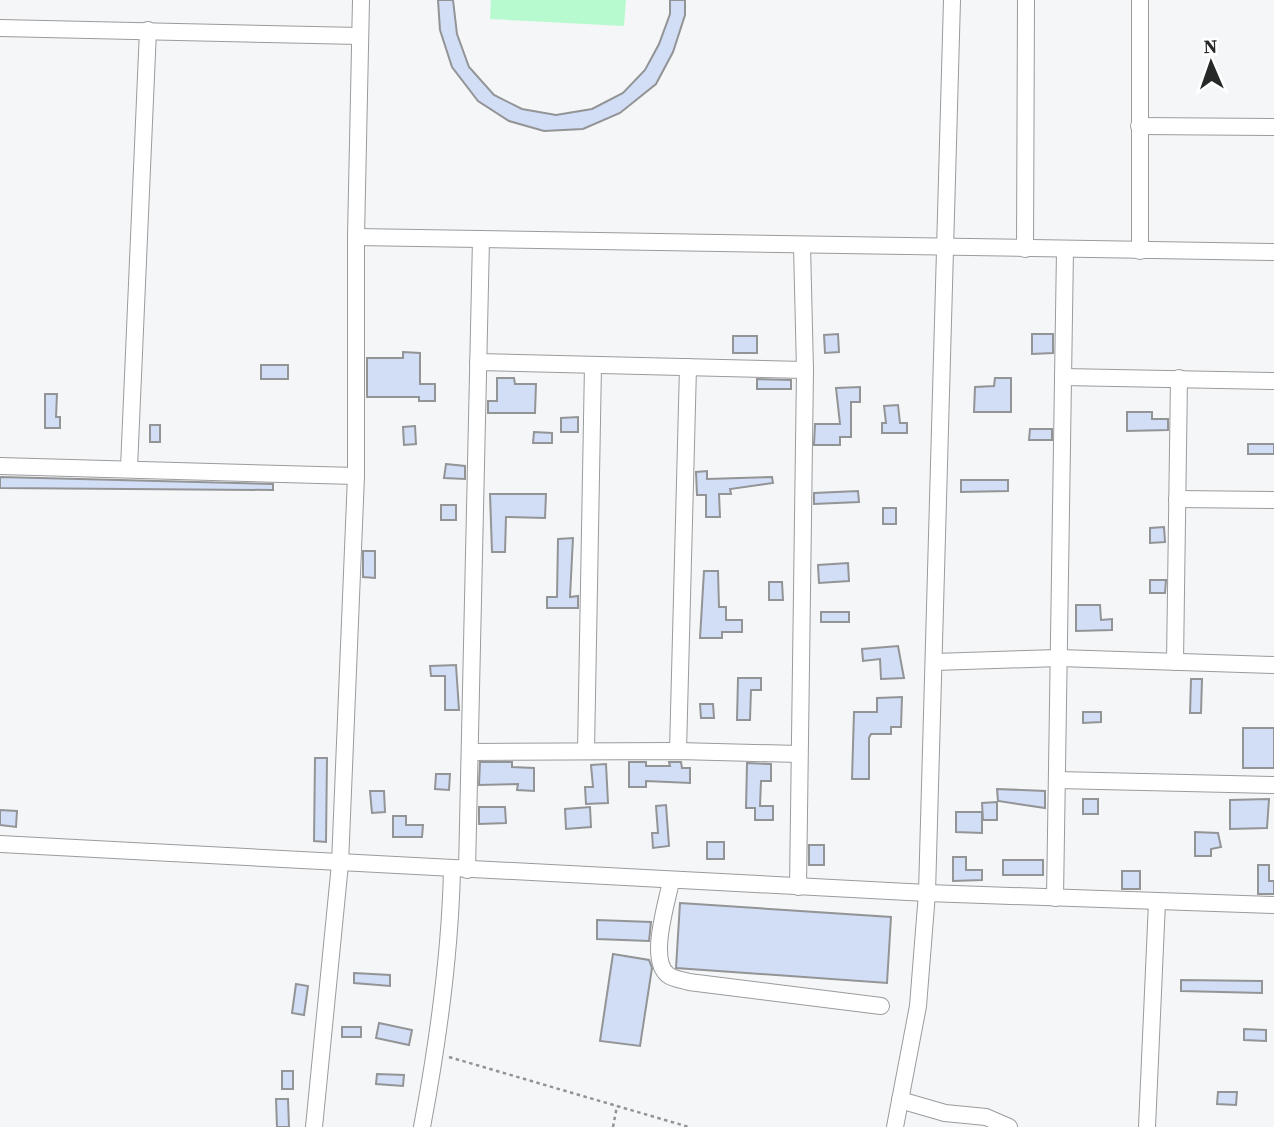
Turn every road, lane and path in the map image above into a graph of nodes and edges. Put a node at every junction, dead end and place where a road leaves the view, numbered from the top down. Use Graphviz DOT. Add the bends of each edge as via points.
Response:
graph roads {
  1 [pos="361,0"];
  2 [pos="952,0"];
  3 [pos="1026,0"];
  4 [pos="1140,0"];
  5 [pos="0,28"];
  6 [pos="148,30"];
  7 [pos="360,36"];
  8 [pos="1139,126"];
  9 [pos="1274,127"];
  10 [pos="356,237"];
  11 [pos="481,239"];
  12 [pos="802,246"];
  13 [pos="945,248"];
  14 [pos="1025,249"];
  15 [pos="1065,250"];
  16 [pos="1140,251"];
  17 [pos="1274,252"];
  18 [pos="478,362"];
  19 [pos="593,365"];
  20 [pos="688,368"];
  21 [pos="805,370"];
  22 [pos="1063,377"];
  23 [pos="1179,378"];
  24 [pos="1274,381"];
  25 [pos="0,466"];
  26 [pos="129,468"];
  27 [pos="356,476"];
  28 [pos="1177,499"];
  29 [pos="1274,500"];
  30 [pos="1059,658"];
  31 [pos="934,662"];
  32 [pos="1175,662"];
  33 [pos="1274,665"];
  34 [pos="586,751"];
  35 [pos="678,751"];
  36 [pos="470,752"];
  37 [pos="798,754"];
  38 [pos="1057,780"];
  39 [pos="1274,785"];
  40 [pos="0,844"];
  41 [pos="340,864"];
  42 [pos="459,870"];
  43 [pos="671,881"];
  44 [pos="798,887"];
  45 [pos="927,894"];
  46 [pos="1055,898"];
  47 [pos="1157,902"];
  48 [pos="1274,905"];
  49 [pos="881,1006"];
  50 [pos="436,1053"];
  51 [pos="900,1100"];
  52 [pos="617,1106"];
  53 [pos="314,1127"];
  54 [pos="422,1127"];
  55 [pos="613,1127"];
  56 [pos="689,1127"];
  57 [pos="895,1127"];
  58 [pos="1009,1127"];
  59 [pos="1147,1127"];
  1 -- 7 [label="street"];
  2 -- 13 [label="street"];
  3 -- 14 [label="street"];
  4 -- 8 [label="street"];
  5 -- 6 [label="street"];
  6 -- 7 [label="street"];
  6 -- 26 [label="street"];
  7 -- 10 [label="street"];
  8 -- 9 [label="street"];
  8 -- 16 [label="street"];
  10 -- 11 [label="street"];
  10 -- 27 [label="street"];
  11 -- 12 [label="street"];
  11 -- 18 [label="street"];
  12 -- 13 [label="street"];
  12 -- 21 [label="street"];
  13 -- 14 [label="street"];
  13 -- 31 [label="street"];
  14 -- 15 [label="street"];
  15 -- 16 [label="street"];
  15 -- 22 [label="street"];
  16 -- 17 [label="street"];
  18 -- 19 [label="street"];
  18 -- 36 [label="street"];
  19 -- 20 [label="street"];
  19 -- 34 [label="street"];
  20 -- 21 [label="street"];
  20 -- 35 [label="street"];
  21 -- 37 [label="street"];
  22 -- 23 [label="street"];
  22 -- 30 [label="street"];
  23 -- 24 [label="street"];
  23 -- 28 [label="street"];
  25 -- 26 [label="street"];
  26 -- 27 [label="street"];
  27 -- 41 [label="street"];
  28 -- 29 [label="street"];
  28 -- 32 [label="street"];
  30 -- 31 [label="street"];
  30 -- 32 [label="street"];
  30 -- 38 [label="street"];
  31 -- 45 [label="street"];
  32 -- 33 [label="street"];
  34 -- 35 [label="street"];
  34 -- 36 [label="street"];
  35 -- 37 [label="street"];
  36 -- 42 [label="street"];
  37 -- 44 [label="street"];
  38 -- 39 [label="street"];
  38 -- 46 [label="street"];
  40 -- 41 [label="street"];
  41 -- 42 [label="street"];
  41 -- 53 [label="street"];
  42 -- 43 [label="street"];
  42 -- 50 [label="street"];
  43 -- 44 [label="street"];
  43 -- 49 [label="street" via="659,948 659,964 669,976"];
  44 -- 45 [label="street"];
  45 -- 46 [label="street"];
  45 -- 51 [label="street" via="918,1006"];
  46 -- 47 [label="street"];
  47 -- 48 [label="street"];
  47 -- 59 [label="street"];
  50 -- 52 [label="path"];
  50 -- 54 [label="street"];
  51 -- 57 [label="street"];
  51 -- 58 [label="street" via="945,1113 986,1117"];
  52 -- 55 [label="path"];
  52 -- 56 [label="path"];
}
